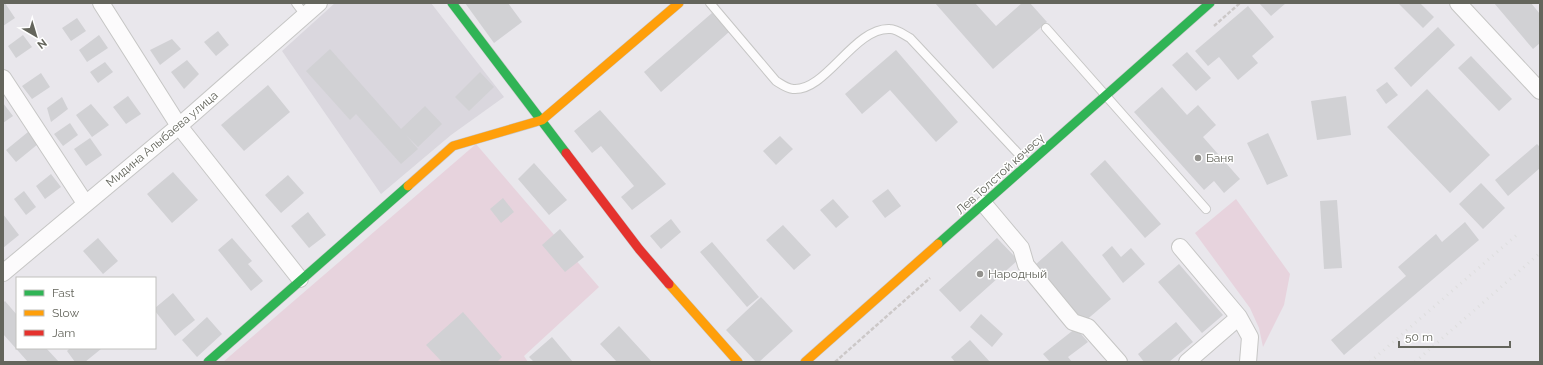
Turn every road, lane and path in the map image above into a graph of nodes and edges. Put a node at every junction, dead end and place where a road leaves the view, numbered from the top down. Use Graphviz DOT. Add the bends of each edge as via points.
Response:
graph roads {
  1 [pos="101,3"];
  2 [pos="319,3"];
  3 [pos="452,3"];
  4 [pos="679,3"];
  5 [pos="710,3"];
  6 [pos="1210,3"];
  7 [pos="1458,3"];
  8 [pos="301,9"];
  9 [pos="1046,28"];
  10 [pos="3,78"];
  11 [pos="1540,91"];
  12 [pos="1106,95"];
  13 [pos="542,120"];
  14 [pos="179,126"];
  15 [pos="1028,164"];
  16 [pos="85,203"];
  17 [pos="984,204"];
  18 [pos="1206,209"];
  19 [pos="1180,247"];
  20 [pos="3,273"];
  21 [pos="300,279"];
  22 [pos="1239,317"];
  23 [pos="208,362"];
  24 [pos="738,362"];
  25 [pos="805,362"];
  26 [pos="1119,362"];
  27 [pos="1187,362"];
  28 [pos="1248,362"];
  1 -- 14 [label="street"];
  2 -- 8 [label="street, Мидина Алыбаева улица"];
  3 -- 13 [label="street"];
  4 -- 13 [label="street"];
  5 -- 15 [label="lane" via="776,81 793,89 805,87 818,80 862,39 879,31 891,29 900,32 910,38"];
  6 -- 12 [label="street, Лев Толстой көчөсү"];
  7 -- 11 [label="street"];
  8 -- 14 [label="street, Мидина Алыбаева улица"];
  9 -- 12 [label="lane"];
  10 -- 16 [label="street"];
  12 -- 15 [label="street, Лев Толстой көчөсү"];
  12 -- 18 [label="lane"];
  13 -- 21 [label="street" via="453,146"];
  13 -- 24 [label="street" via="639,249"];
  14 -- 16 [label="street, Мидина Алыбаева улица"];
  14 -- 21 [label="street"];
  15 -- 17 [label="street, Лев Толстой көчөсү"];
  16 -- 20 [label="street, Мидина Алыбаева улица"];
  17 -- 25 [label="street, Лев Толстой көчөсү"];
  17 -- 26 [label="street" via="1021,248 1026,265 1073,322 1088,327"];
  19 -- 22 [label="street"];
  21 -- 23 [label="street"];
  22 -- 27 [label="street"];
  22 -- 28 [label="street" via="1250,337"];
}
